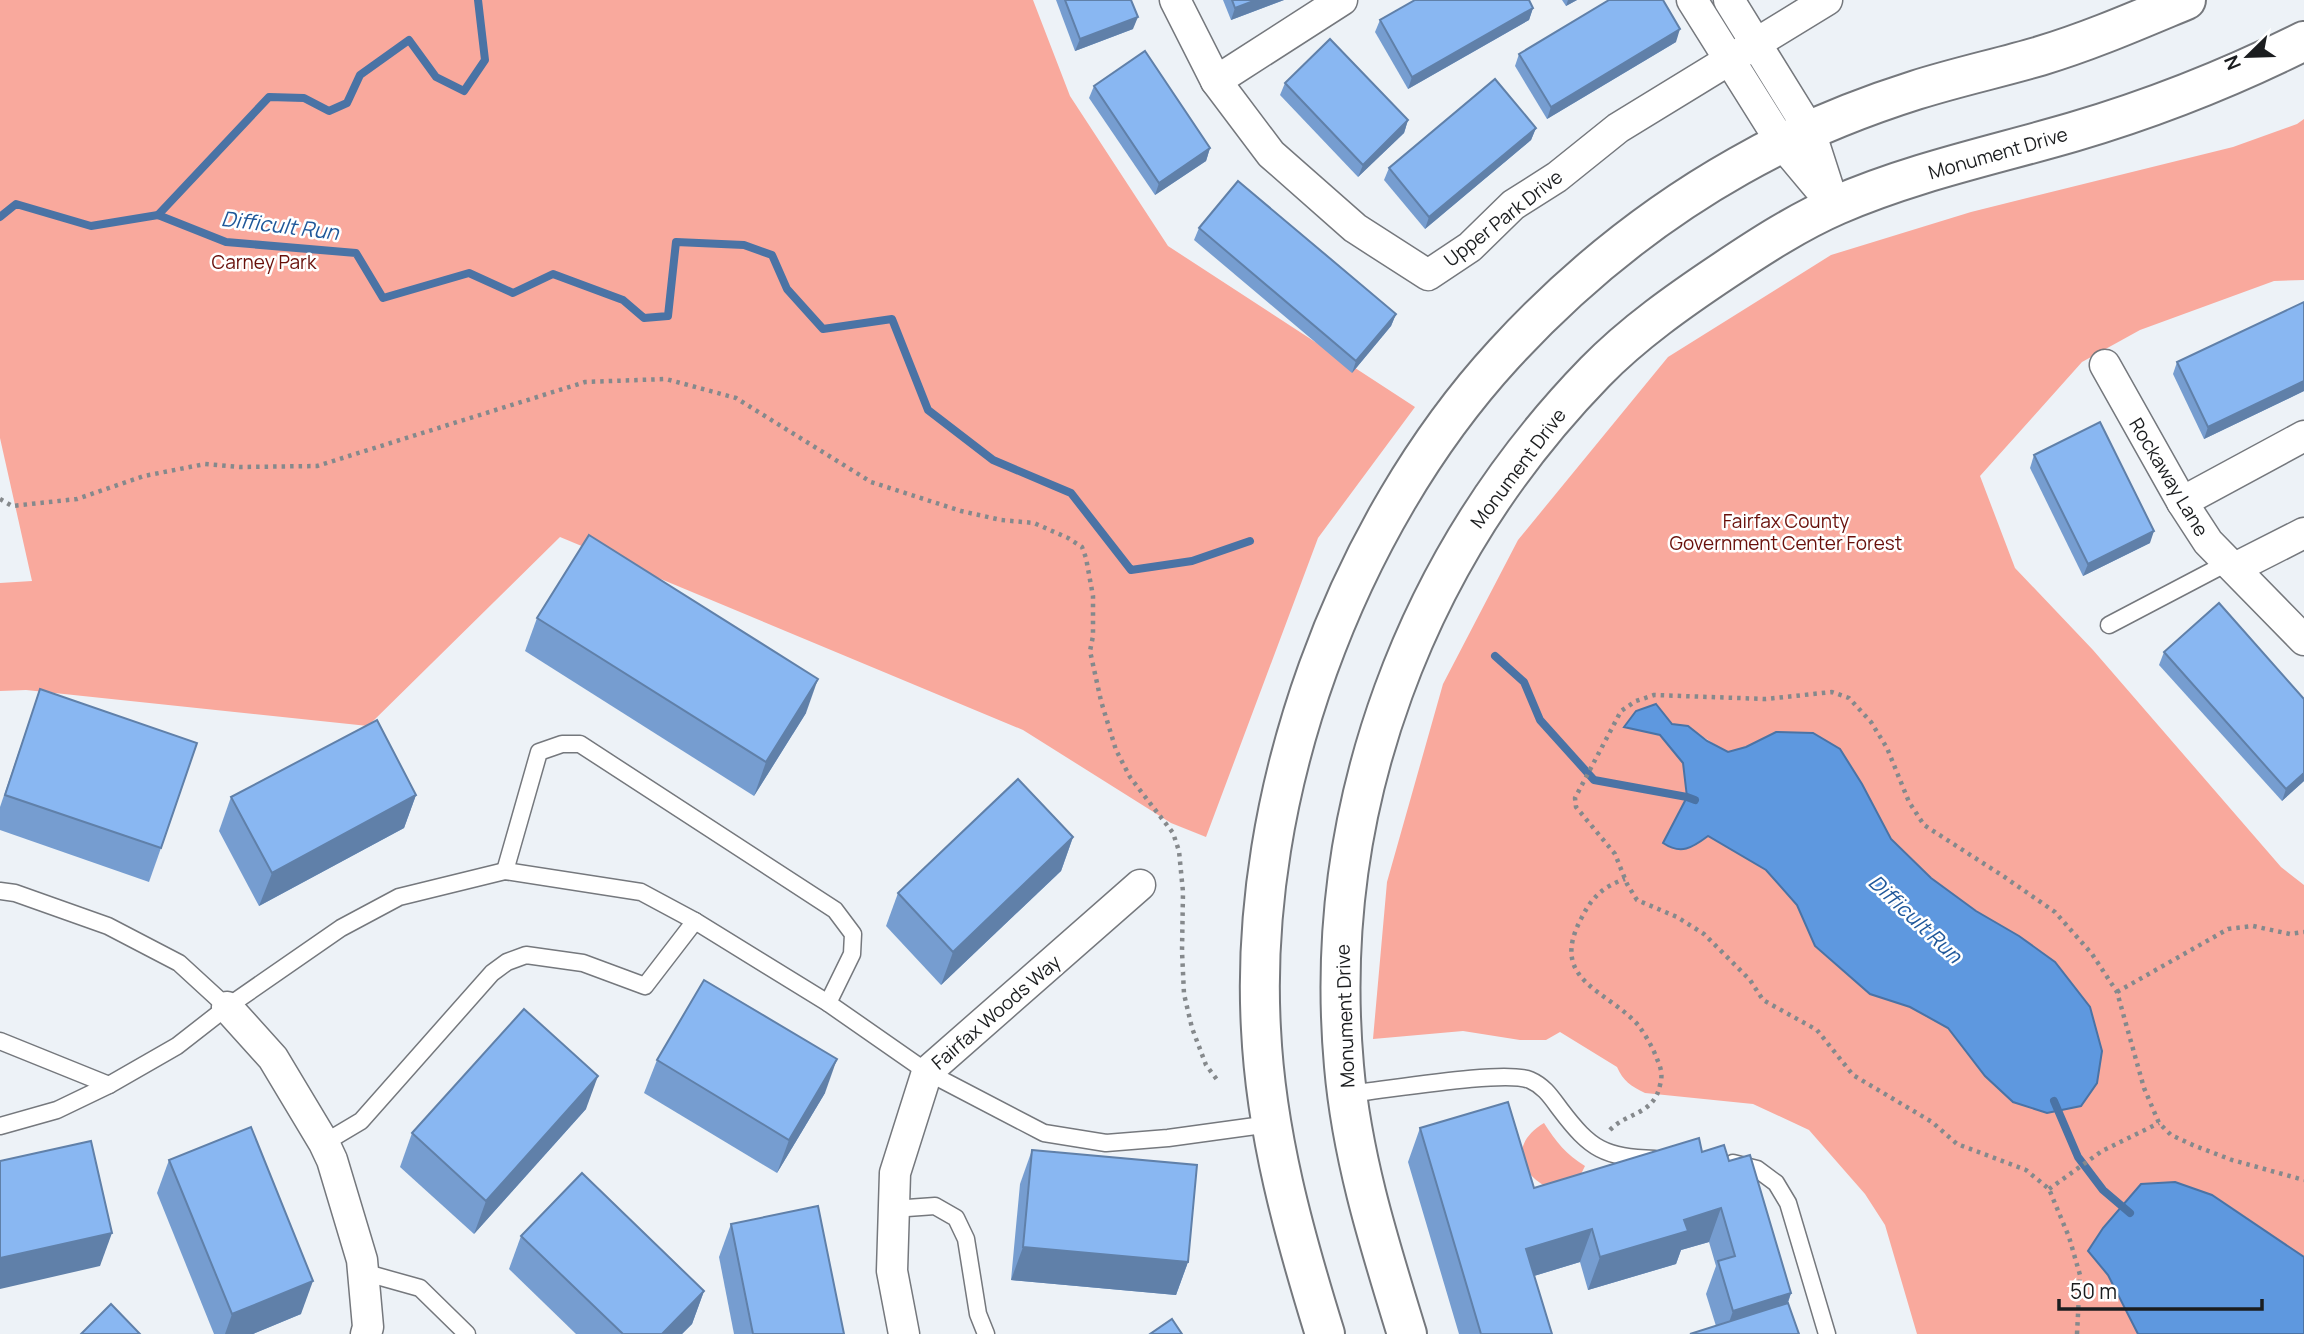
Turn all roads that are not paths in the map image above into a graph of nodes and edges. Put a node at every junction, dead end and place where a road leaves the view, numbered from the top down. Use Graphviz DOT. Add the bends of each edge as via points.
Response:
graph roads {
  1 [pos="1175,0"];
  2 [pos="1342,0"];
  3 [pos="1692,0"];
  4 [pos="1729,0"];
  5 [pos="1828,0"];
  6 [pos="2186,0"];
  7 [pos="2304,41"];
  8 [pos="1757,44"];
  9 [pos="1730,61"];
  10 [pos="1216,81"];
  11 [pos="1796,138"];
  12 [pos="1834,206"];
  13 [pos="2105,365"];
  14 [pos="2304,436"];
  15 [pos="2182,502"];
  16 [pos="2304,533"];
  17 [pos="2232,565"];
  18 [pos="2109,625"];
  19 [pos="2304,640"];
  20 [pos="505,871"];
  21 [pos="1140,885"];
  22 [pos="0,891"];
  23 [pos="695,921"];
  24 [pos="828,1003"];
  25 [pos="227,1007"];
  26 [pos="0,1041"];
  27 [pos="927,1072"];
  28 [pos="110,1085"];
  29 [pos="1347,1094"];
  30 [pos="1270,1124"];
  31 [pos="0,1126"];
  32 [pos="324,1143"];
  33 [pos="1669,1159"];
  34 [pos="1718,1161"];
  35 [pos="893,1209"];
  36 [pos="363,1272"];
  37 [pos="366,1334"];
  38 [pos="467,1334"];
  39 [pos="904,1334"];
  40 [pos="986,1334"];
  41 [pos="1325,1334"];
  42 [pos="1407,1334"];
  43 [pos="1827,1334"];
  1 -- 10 [label="street, Upper Park Drive"];
  2 -- 10 [label="street"];
  3 -- 9 [label="street"];
  4 -- 8 [label="street"];
  5 -- 8 [label="street, Upper Park Drive"];
  6 -- 11 [label="main road" via="2089,40 1859,109"];
  7 -- 12 [label="main road, Monument Drive" via="2268,60 2126,115 1898,182"];
  8 -- 9 [label="street, Upper Park Drive"];
  8 -- 11 [label="street"];
  9 -- 10 [label="street, Upper Park Drive" via="1618,128 1513,205 1470,247 1428,275 1355,228 1271,154"];
  9 -- 11 [label="street"];
  11 -- 12 [label="street"];
  11 -- 30 [label="main road" via="1743,164 1650,224 1554,304 1454,414 1418,466 1365,562 1333,632 1303,717 1267,866 1260,1001"];
  12 -- 29 [label="main road, Monument Drive" via="1707,282 1597,369 1542,431 1456,555 1410,647 1383,715 1357,817 1340,957"];
  13 -- 15 [label="street, Rockaway Lane"];
  14 -- 15 [label="street"];
  15 -- 17 [label="street, Rockaway Lane" via="2208,542"];
  16 -- 17 [label="street"];
  17 -- 18 [label="lane"];
  17 -- 19 [label="street, Rockaway Lane"];
  20 -- 23 [label="lane" via="641,892"];
  20 -- 24 [label="lane" via="539,752 580,744 835,910 853,934 852,954"];
  20 -- 25 [label="lane" via="399,897 341,928"];
  21 -- 27 [label="street, Fairfax Woods Way"];
  22 -- 25 [label="lane" via="107,926 179,963"];
  23 -- 24 [label="lane"];
  23 -- 32 [label="lane" via="645,986 583,963 526,955 507,961 360,1121"];
  24 -- 27 [label="lane"];
  25 -- 28 [label="lane" via="177,1046"];
  25 -- 32 [label="street" via="273,1058"];
  26 -- 28 [label="lane"];
  27 -- 30 [label="lane" via="1044,1133 1106,1143"];
  27 -- 35 [label="street, Fairfax Woods Way" via="895,1173"];
  28 -- 31 [label="lane" via="57,1110"];
  29 -- 33 [label="lane" via="1475,1079 1527,1079 1546,1090 1595,1147 1622,1157"];
  29 -- 42 [label="main road, Monument Drive" via="1367,1201"];
  30 -- 41 [label="main road"];
  32 -- 36 [label="street"];
  34 -- 43 [label="lane" via="1757,1169 1776,1183 1788,1203"];
  35 -- 39 [label="street, Fairfax Woods Way" via="892,1271"];
  35 -- 40 [label="lane" via="935,1206 956,1218 966,1239 978,1314"];
  36 -- 37 [label="street"];
  36 -- 38 [label="lane" via="420,1288"];
}
